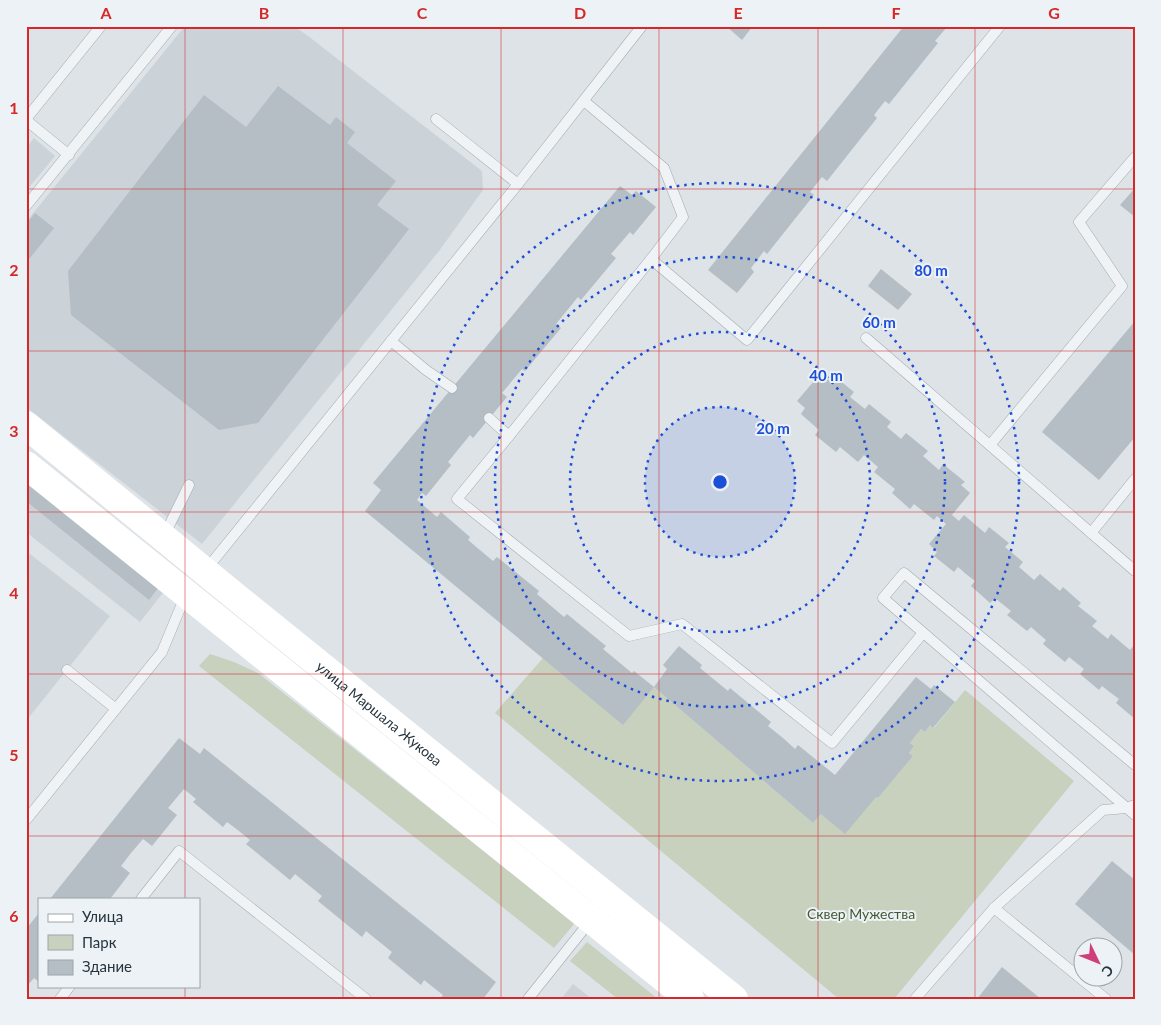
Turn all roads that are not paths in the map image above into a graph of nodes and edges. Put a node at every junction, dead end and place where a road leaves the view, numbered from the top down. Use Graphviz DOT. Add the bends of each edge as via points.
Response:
graph roads {
  1 [pos="100,26"];
  2 [pos="172,26"];
  3 [pos="642,26"];
  4 [pos="1000,26"];
  5 [pos="584,101"];
  6 [pos="436,119"];
  7 [pos="26,120"];
  8 [pos="69,155"];
  9 [pos="1135,156"];
  10 [pos="518,184"];
  11 [pos="26,206"];
  12 [pos="651,259"];
  13 [pos="866,338"];
  14 [pos="391,341"];
  15 [pos="452,388"];
  16 [pos="489,418"];
  17 [pos="26,425"];
  18 [pos="509,436"];
  19 [pos="990,445"];
  20 [pos="26,465"];
  21 [pos="1135,480"];
  22 [pos="189,485"];
  23 [pos="1091,533"];
  24 [pos="164,537"];
  25 [pos="205,571"];
  26 [pos="1135,572"];
  27 [pos="186,594"];
  28 [pos="923,633"];
  29 [pos="67,670"];
  30 [pos="116,709"];
  31 [pos="1135,765"];
  32 [pos="1132,809"];
  33 [pos="26,820"];
  34 [pos="142,898"];
  35 [pos="994,908"];
  36 [pos="591,920"];
  37 [pos="68,988"];
  38 [pos="60,999"];
  39 [pos="366,999"];
  40 [pos="528,999"];
  41 [pos="690,999"];
  42 [pos="734,999"];
  43 [pos="915,999"];
  44 [pos="1106,999"];
  1 -- 7 [label="lane"];
  2 -- 8 [label="lane"];
  3 -- 5 [label="lane"];
  4 -- 12 [label="lane" via="747,340"];
  5 -- 10 [label="lane"];
  5 -- 12 [label="lane" via="664,168 683,217"];
  6 -- 10 [label="lane"];
  7 -- 8 [label="lane"];
  8 -- 11 [label="lane"];
  9 -- 19 [label="lane" via="1078,222 1122,286"];
  10 -- 14 [label="lane"];
  12 -- 18 [label="lane"];
  13 -- 19 [label="lane"];
  14 -- 15 [label="lane"];
  14 -- 25 [label="lane"];
  16 -- 18 [label="lane"];
  17 -- 24 [label="street, улица Маршала Жукова"];
  18 -- 28 [label="lane" via="457,499 629,636 682,624 832,743"];
  19 -- 23 [label="lane"];
  20 -- 27 [label="street, улица Маршала Жукова"];
  21 -- 23 [label="lane"];
  22 -- 24 [label="lane"];
  23 -- 26 [label="lane"];
  24 -- 25 [label="street, улица Маршала Жукова"];
  25 -- 27 [label="street"];
  25 -- 42 [label="street, улица Маршала Жукова"];
  27 -- 30 [label="lane" via="162,652"];
  27 -- 36 [label="street, улица Маршала Жукова"];
  28 -- 31 [label="lane" via="883,598 904,573"];
  28 -- 32 [label="lane"];
  29 -- 30 [label="lane"];
  30 -- 33 [label="lane"];
  32 -- 35 [label="lane" via="1103,810"];
  34 -- 39 [label="lane" via="180,851"];
  35 -- 43 [label="lane"];
  35 -- 44 [label="lane"];
  36 -- 40 [label="lane"];
  36 -- 41 [label="street, улица Маршала Жукова"];
  37 -- 38 [label="lane"];
}
